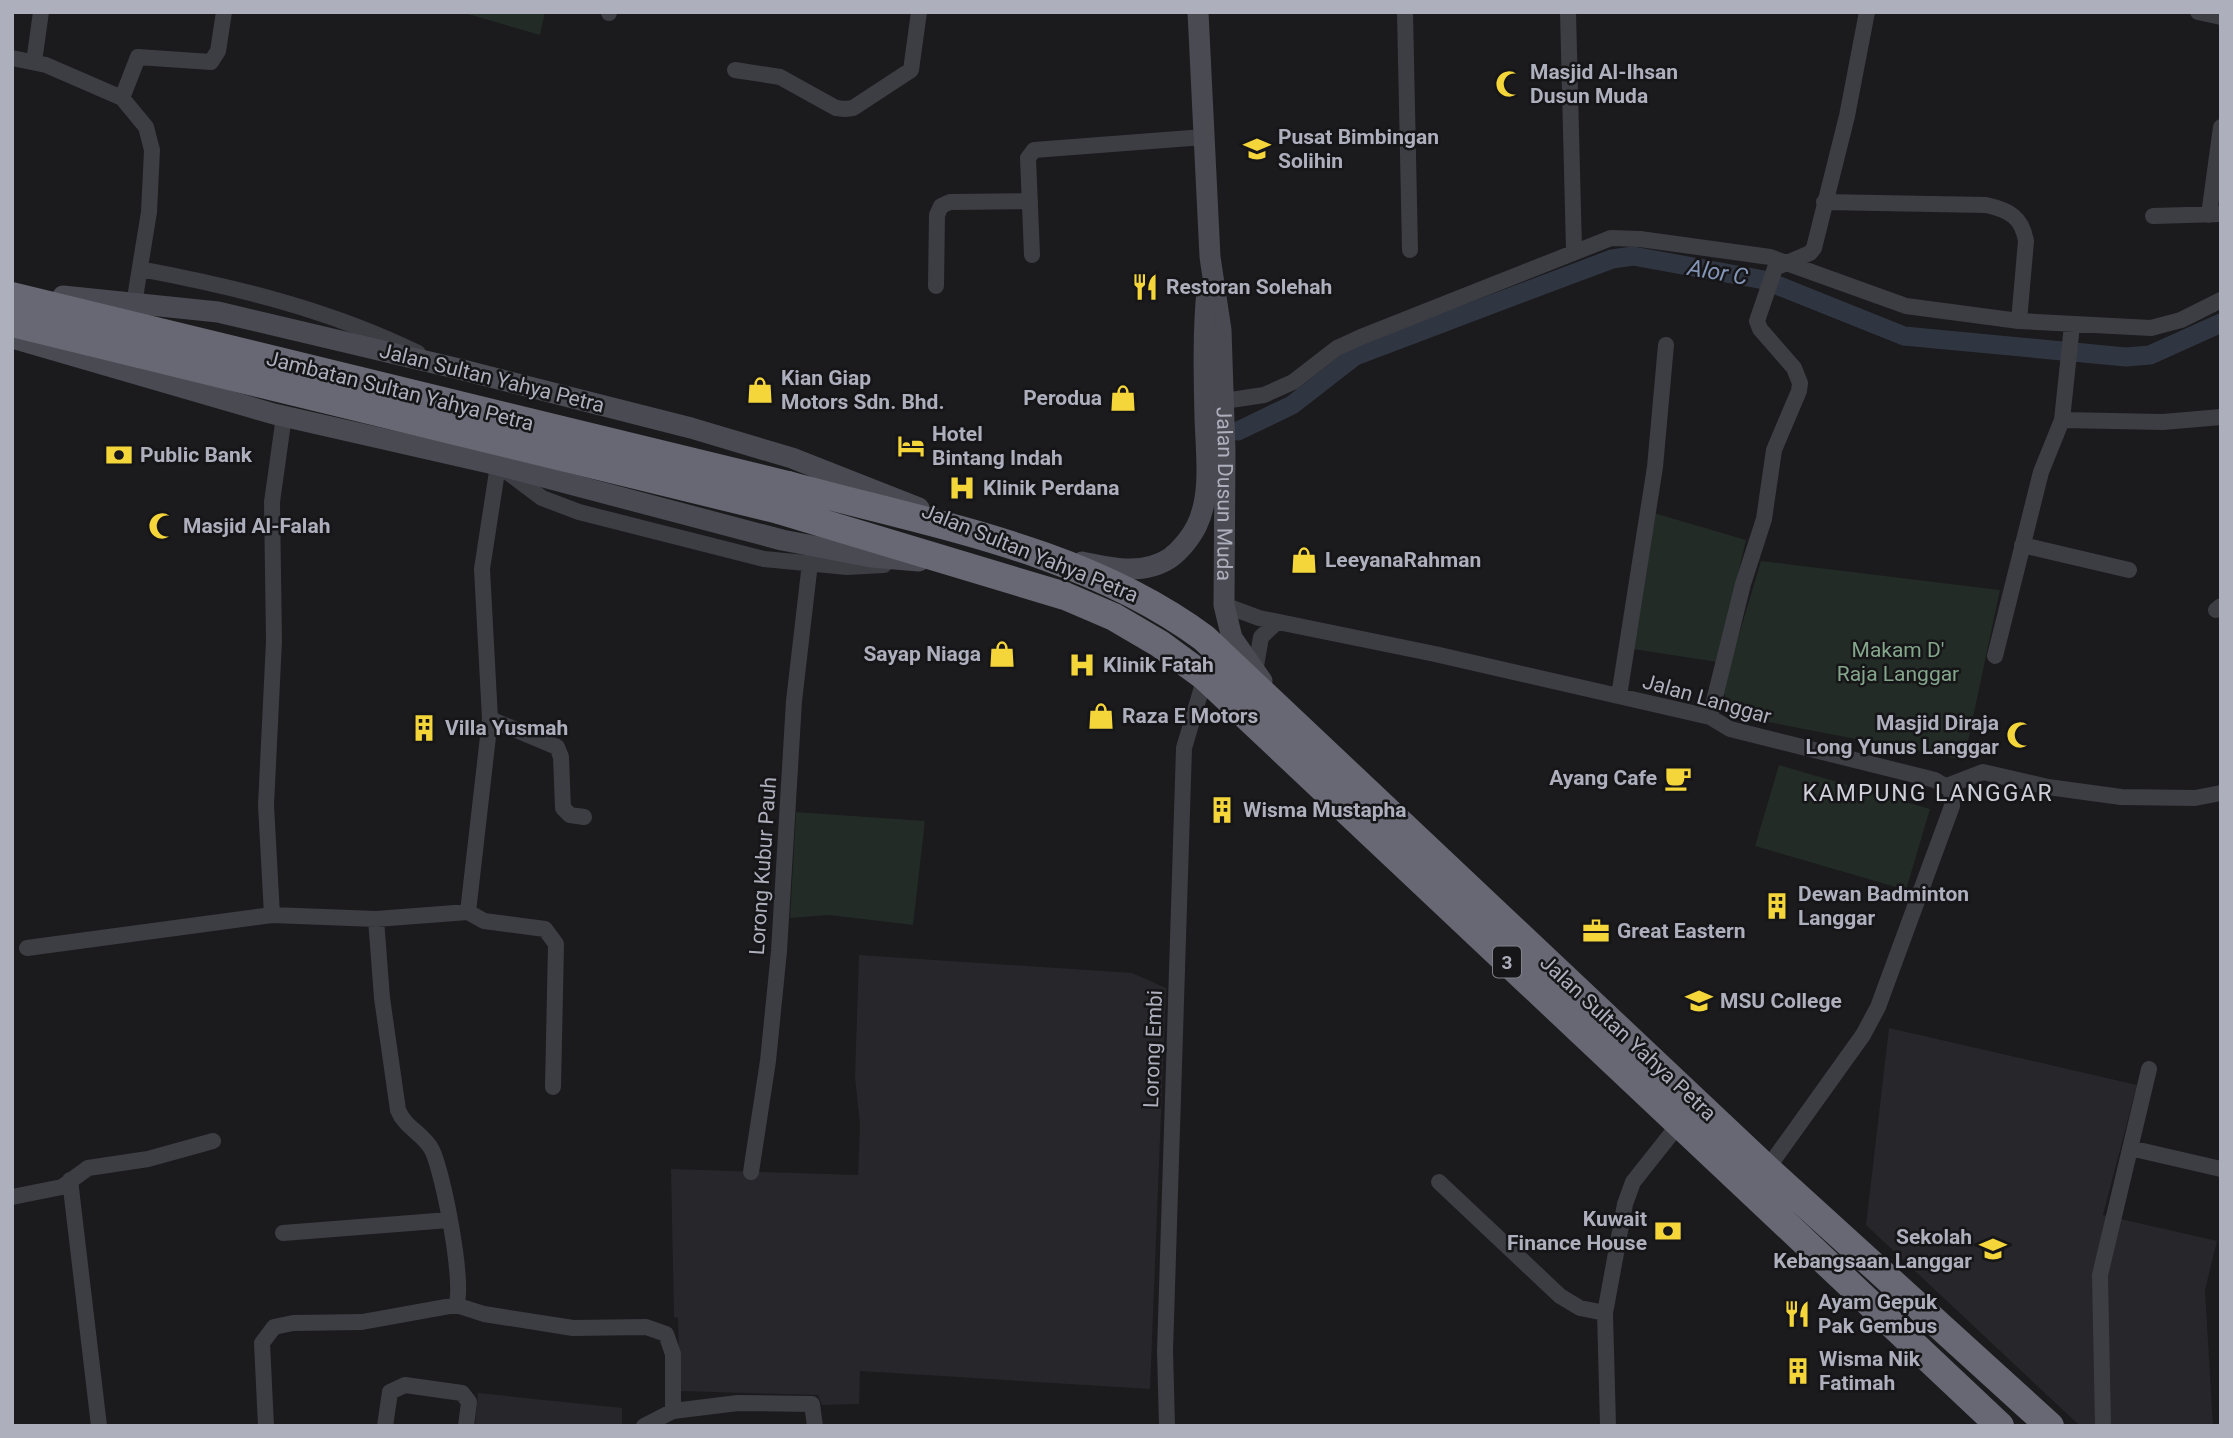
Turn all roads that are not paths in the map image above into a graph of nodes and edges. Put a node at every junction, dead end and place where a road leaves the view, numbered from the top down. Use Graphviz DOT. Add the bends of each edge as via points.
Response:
graph roads {
  1 [pos="41,12"];
  2 [pos="224,12"];
  3 [pos="919,12"];
  4 [pos="1198,12"];
  5 [pos="1405,12"];
  6 [pos="1568,12"];
  7 [pos="1867,12"];
  8 [pos="2198,12"];
  9 [pos="2221,17"];
  10 [pos="12,58"];
  11 [pos="34,62"];
  12 [pos="735,70"];
  13 [pos="122,98"];
  14 [pos="2221,128"];
  15 [pos="1204,137"];
  16 [pos="1030,201"];
  17 [pos="1824,202"];
  18 [pos="2215,214"];
  19 [pos="2153,216"];
  20 [pos="1410,250"];
  21 [pos="1574,250"];
  22 [pos="1032,255"];
  23 [pos="1210,257"];
  24 [pos="1780,267"];
  25 [pos="140,269"];
  26 [pos="936,286"];
  27 [pos="12,288"];
  28 [pos="12,296"];
  29 [pos="2221,300"];
  30 [pos="134,304"];
  31 [pos="173,308"];
  32 [pos="2019,321"];
  33 [pos="12,323"];
  34 [pos="2072,331"];
  35 [pos="12,338"];
  36 [pos="1666,345"];
  37 [pos="445,366"];
  38 [pos="189,389"];
  39 [pos="1224,401"];
  40 [pos="284,416"];
  41 [pos="2221,417"];
  42 [pos="2062,419"];
  43 [pos="498,465"];
  44 [pos="783,497"];
  45 [pos="2022,545"];
  46 [pos="1032,552"];
  47 [pos="810,563"];
  48 [pos="932,563"];
  49 [pos="970,566"];
  50 [pos="2129,570"];
  51 [pos="1224,605"];
  52 [pos="1277,622"];
  53 [pos="1994,656"];
  54 [pos="1255,672"];
  55 [pos="1205,677"];
  56 [pos="1619,696"];
  57 [pos="1286,714"];
  58 [pos="1710,717"];
  59 [pos="490,719"];
  60 [pos="1947,786"];
  61 [pos="2221,793"];
  62 [pos="584,817"];
  63 [pos="468,912"];
  64 [pos="272,915"];
  65 [pos="376,919"];
  66 [pos="27,948"];
  67 [pos="2149,1069"];
  68 [pos="553,1087"];
  69 [pos="1679,1124"];
  70 [pos="213,1142"];
  71 [pos="2130,1148"];
  72 [pos="1767,1169"];
  73 [pos="2221,1170"];
  74 [pos="751,1172"];
  75 [pos="70,1180"];
  76 [pos="1439,1182"];
  77 [pos="12,1197"];
  78 [pos="449,1220"];
  79 [pos="283,1233"];
  80 [pos="456,1305"];
  81 [pos="1605,1313"];
  82 [pos="673,1411"];
  83 [pos="99,1426"];
  84 [pos="266,1426"];
  85 [pos="385,1426"];
  86 [pos="466,1426"];
  87 [pos="644,1426"];
  88 [pos="815,1426"];
  89 [pos="1167,1426"];
  90 [pos="1608,1426"];
  91 [pos="2000,1426"];
  92 [pos="2050,1426"];
  93 [pos="2103,1426"];
  1 -- 11 [label="street"];
  2 -- 13 [label="street" via="218,51 211,62 138,57"];
  3 -- 12 [label="street" via="911,70 853,108 836,108 780,77"];
  4 -- 15 [label="main road, Jalan Dusun Muda"];
  5 -- 20 [label="street"];
  6 -- 21 [label="street"];
  7 -- 17 [label="street"];
  8 -- 9 [label="street"];
  10 -- 11 [label="street"];
  11 -- 13 [label="street"];
  13 -- 25 [label="street" via="146,127 152,150"];
  14 -- 18 [label="street"];
  15 -- 16 [label="street" via="1034,150 1028,158"];
  15 -- 23 [label="main road, Jalan Dusun Muda"];
  16 -- 22 [label="street"];
  16 -- 26 [label="street" via="941,206"];
  17 -- 24 [label="street" via="1812,251"];
  17 -- 32 [label="street" via="1986,205 2015,216 2026,241"];
  18 -- 19 [label="street"];
  21 -- 24 [label="street" via="1625,238 1763,256"];
  21 -- 39 [label="street" via="1360,337 1274,391"];
  23 -- 39 [label="main road, Jalan Dusun Muda" via="1221,330"];
  23 -- 46 [label="main road, Jalan Dusun Muda" via="1203,329 1206,469 1198,524 1170,558 1126,570"];
  24 -- 32 [label="street" via="1906,306"];
  24 -- 58 [label="street" via="1763,300 1758,326 1794,368 1799,391 1774,450 1765,519 1743,584"];
  25 -- 30 [label="street"];
  25 -- 37 [label="street" via="288,302 389,339"];
  27 -- 30 [label="main road, Jalan Sultan Yahya Petra / 3"];
  28 -- 44 [label="highway, Jambatan Sultan Yahya Petra, bridge"];
  29 -- 34 [label="street" via="2181,320 2151,328"];
  30 -- 31 [label="main road, Jalan Sultan Yahya Petra / 3"];
  31 -- 37 [label="main road, Jalan Sultan Yahya Petra / 3" via="218,312"];
  31 -- 38 [label="main road" via="124,321 117,343 122,351"];
  32 -- 34 [label="street"];
  33 -- 44 [label="highway, Jambatan Sultan Yahya Petra, bridge"];
  34 -- 42 [label="street"];
  35 -- 38 [label="main road, Jalan Sultan Yahya Petra / 3"];
  36 -- 56 [label="street" via="1655,467"];
  37 -- 46 [label="main road, Jalan Sultan Yahya Petra / 3" via="792,458"];
  38 -- 40 [label="main road, Jalan Sultan Yahya Petra / 3"];
  39 -- 51 [label="main road, Jalan Dusun Muda"];
  40 -- 43 [label="main road, Jalan Sultan Yahya Petra / 3"];
  40 -- 64 [label="street" via="272,502 274,641 266,805"];
  41 -- 42 [label="street" via="2162,422"];
  42 -- 45 [label="street" via="2041,472"];
  43 -- 47 [label="street" via="542,498 579,512 757,558"];
  43 -- 48 [label="main road, Jalan Sultan Yahya Petra / 3" via="782,540"];
  43 -- 59 [label="street" via="482,569"];
  44 -- 46 [label="highway"];
  44 -- 49 [label="highway"];
  45 -- 50 [label="street"];
  45 -- 53 [label="street"];
  46 -- 57 [label="highway, Jalan Sultan Yahya Petra / 3" via="1134,594 1182,622"];
  47 -- 48 [label="street" via="855,567"];
  47 -- 74 [label="street, Lorong Kubur Pauh" via="794,701 776,978"];
  48 -- 49 [label="main road, Jalan Sultan Yahya Petra / 3"];
  49 -- 55 [label="highway, Jalan Sultan Yahya Petra / 3" via="1024,581 1114,617"];
  51 -- 52 [label="street, Jalan Langgar"];
  51 -- 54 [label="main road, Jalan Dusun Muda" via="1232,638"];
  52 -- 54 [label="street" via="1261,637"];
  52 -- 56 [label="street, Jalan Langgar"];
  54 -- 57 [label="main road, Jalan Dusun Muda"];
  55 -- 69 [label="highway, Jalan Sultan Yahya Petra / 3"];
  55 -- 89 [label="street, Lorong Embi" via="1184,748 1165,1351"];
  56 -- 58 [label="street, Jalan Langgar"];
  57 -- 72 [label="highway, Jalan Sultan Yahya Petra / 3"];
  58 -- 60 [label="street, Jalan Langgar" via="1730,729"];
  59 -- 62 [label="street" via="557,747 563,808 570,815"];
  59 -- 63 [label="street"];
  60 -- 61 [label="street" via="1983,772 2121,797 2195,798"];
  60 -- 72 [label="street" via="1952,806 1878,1007"];
  63 -- 65 [label="street"];
  63 -- 68 [label="street" via="484,921 545,929 556,944"];
  64 -- 65 [label="street"];
  64 -- 66 [label="street"];
  65 -- 78 [label="street" via="398,1110 407,1126 431,1147"];
  67 -- 71 [label="street"];
  69 -- 81 [label="street" via="1633,1182"];
  69 -- 91 [label="highway, Jalan Sultan Yahya Petra / 3"];
  70 -- 75 [label="street" via="88,1168"];
  71 -- 73 [label="street"];
  71 -- 93 [label="street" via="2099,1281"];
  72 -- 92 [label="highway, Jalan Sultan Yahya Petra / 3"];
  75 -- 77 [label="street" via="51,1190"];
  75 -- 83 [label="street"];
  76 -- 81 [label="street" via="1560,1296 1580,1308"];
  78 -- 79 [label="street"];
  78 -- 80 [label="street" via="459,1290"];
  80 -- 82 [label="street" via="573,1328 657,1329 672,1343"];
  80 -- 84 [label="street" via="362,1322 274,1327 262,1343"];
  81 -- 90 [label="street"];
  82 -- 87 [label="street"];
  82 -- 88 [label="street" via="738,1404 812,1405"];
  85 -- 86 [label="street" via="390,1392 405,1385 462,1393 469,1402"];
}
